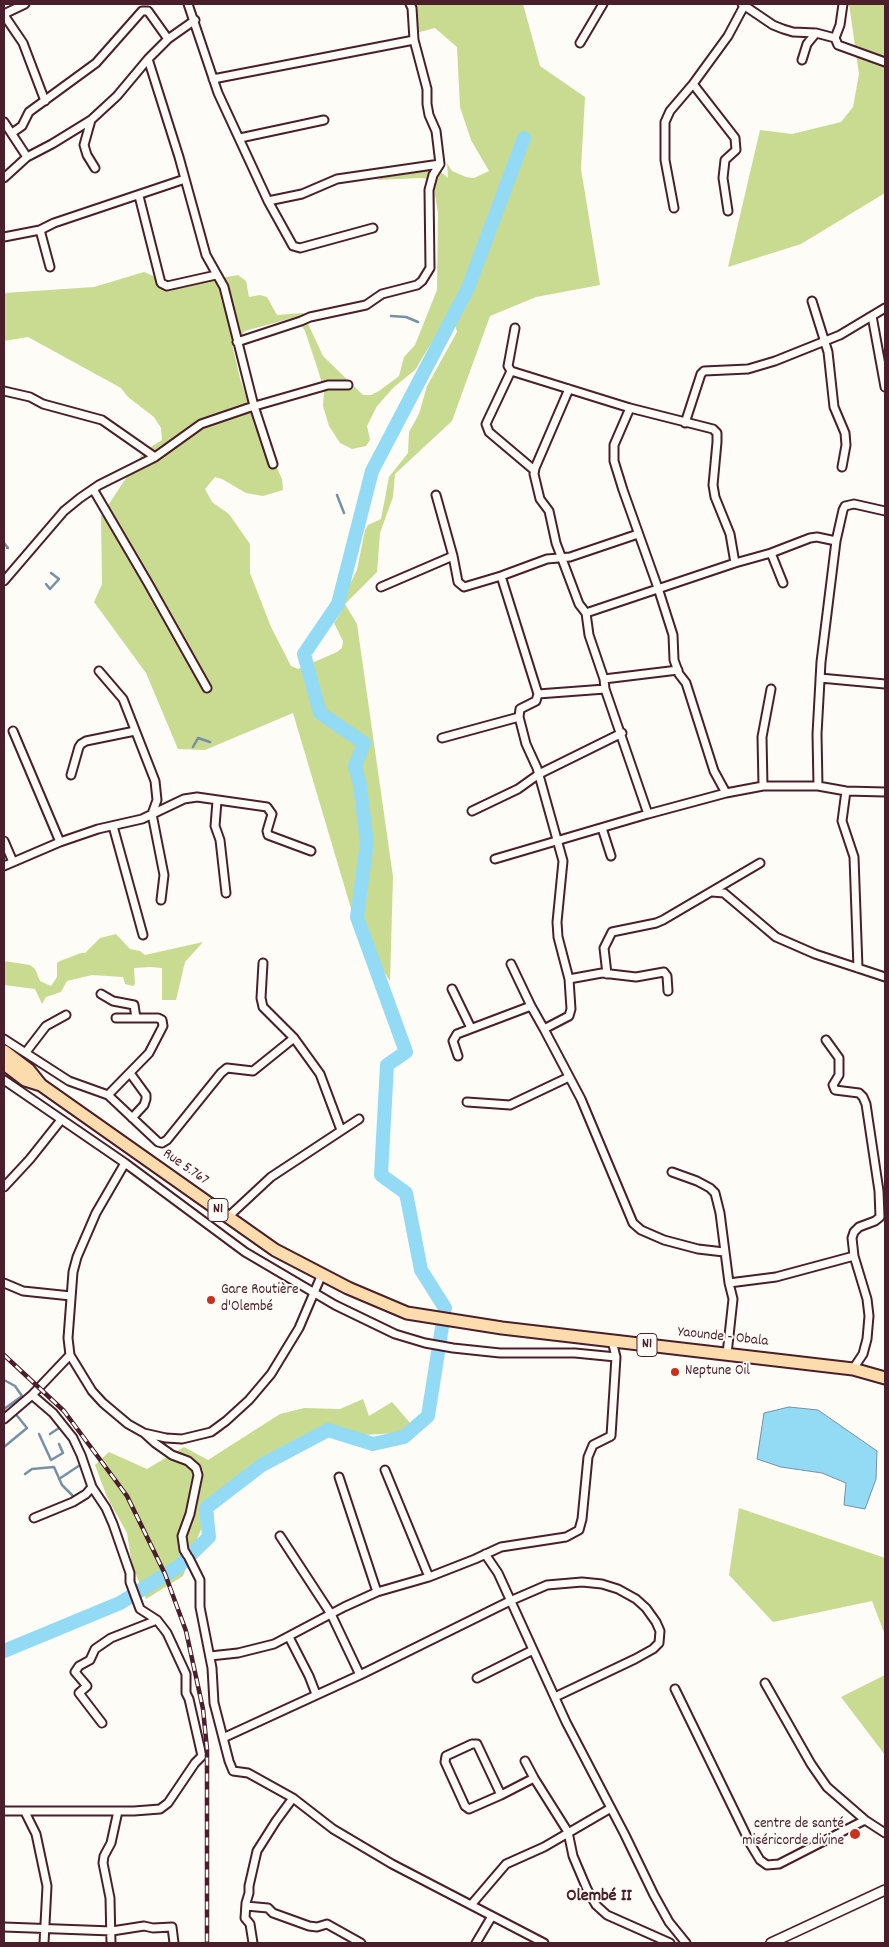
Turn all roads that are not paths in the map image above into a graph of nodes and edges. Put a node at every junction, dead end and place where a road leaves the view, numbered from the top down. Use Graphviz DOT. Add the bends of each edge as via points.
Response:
graph roads {
  1 [pos="24,4"];
  2 [pos="188,4"];
  3 [pos="410,4"];
  4 [pos="603,4"];
  5 [pos="843,4"];
  6 [pos="743,5"];
  7 [pos="4,14"];
  8 [pos="195,20"];
  9 [pos="816,33"];
  10 [pos="835,38"];
  11 [pos="168,39"];
  12 [pos="414,40"];
  13 [pos="580,43"];
  14 [pos="148,59"];
  15 [pos="802,60"];
  16 [pos="885,62"];
  17 [pos="212,79"];
  18 [pos="693,84"];
  19 [pos="45,101"];
  20 [pos="91,120"];
  21 [pos="324,120"];
  22 [pos="4,122"];
  23 [pos="12,133"];
  24 [pos="240,138"];
  25 [pos="27,157"];
  26 [pos="440,164"];
  27 [pos="96,168"];
  28 [pos="4,178"];
  29 [pos="185,180"];
  30 [pos="139,196"];
  31 [pos="268,201"];
  32 [pos="674,208"];
  33 [pos="728,211"];
  34 [pos="373,228"];
  35 [pos="40,230"];
  36 [pos="4,237"];
  37 [pos="50,267"];
  38 [pos="216,275"];
  39 [pos="812,301"];
  40 [pos="885,308"];
  41 [pos="872,316"];
  42 [pos="515,328"];
  43 [pos="824,341"];
  44 [pos="237,342"];
  45 [pos="511,371"];
  46 [pos="348,385"];
  47 [pos="885,387"];
  48 [pos="569,389"];
  49 [pos="4,391"];
  50 [pos="254,406"];
  51 [pos="630,408"];
  52 [pos="685,422"];
  53 [pos="155,457"];
  54 [pos="273,464"];
  55 [pos="842,467"];
  56 [pos="534,470"];
  57 [pos="93,489"];
  58 [pos="436,495"];
  59 [pos="885,511"];
  60 [pos="638,534"];
  61 [pos="836,541"];
  62 [pos="771,553"];
  63 [pos="453,556"];
  64 [pos="563,558"];
  65 [pos="735,563"];
  66 [pos="501,576"];
  67 [pos="4,581"];
  68 [pos="783,583"];
  69 [pos="381,587"];
  70 [pos="658,588"];
  71 [pos="586,613"];
  72 [pos="678,670"];
  73 [pos="99,671"];
  74 [pos="820,678"];
  75 [pos="604,679"];
  76 [pos="885,684"];
  77 [pos="207,688"];
  78 [pos="605,689"];
  79 [pos="771,689"];
  80 [pos="536,693"];
  81 [pos="519,717"];
  82 [pos="13,731"];
  83 [pos="135,731"];
  84 [pos="622,733"];
  85 [pos="442,738"];
  86 [pos="539,774"];
  87 [pos="71,775"];
  88 [pos="763,786"];
  89 [pos="818,786"];
  90 [pos="846,791"];
  91 [pos="885,792"];
  92 [pos="726,793"];
  93 [pos="217,801"];
  94 [pos="472,811"];
  95 [pos="152,814"];
  96 [pos="648,814"];
  97 [pos="113,826"];
  98 [pos="602,828"];
  99 [pos="4,842"];
  100 [pos="60,842"];
  101 [pos="557,842"];
  102 [pos="311,851"];
  103 [pos="611,856"];
  104 [pos="495,859"];
  105 [pos="13,862"];
  106 [pos="760,862"];
  107 [pos="4,866"];
  108 [pos="711,892"];
  109 [pos="226,893"];
  110 [pos="161,900"];
  111 [pos="143,935"];
  112 [pos="263,963"];
  113 [pos="511,964"];
  114 [pos="858,968"];
  115 [pos="607,974"];
  116 [pos="885,977"];
  117 [pos="569,979"];
  118 [pos="452,989"];
  119 [pos="668,991"];
  120 [pos="101,994"];
  121 [pos="531,1006"];
  122 [pos="66,1014"];
  123 [pos="116,1018"];
  124 [pos="136,1018"];
  125 [pos="471,1028"];
  126 [pos="544,1029"];
  127 [pos="294,1038"];
  128 [pos="4,1039"];
  129 [pos="826,1040"];
  130 [pos="4,1051"];
  131 [pos="26,1052"];
  132 [pos="458,1056"];
  133 [pos="4,1064"];
  134 [pos="130,1074"];
  135 [pos="569,1077"];
  136 [pos="4,1080"];
  137 [pos="41,1085"];
  138 [pos="108,1095"];
  139 [pos="467,1102"];
  140 [pos="132,1118"];
  141 [pos="62,1120"];
  142 [pos="359,1120"];
  143 [pos="341,1130"];
  144 [pos="125,1163"];
  145 [pos="672,1172"];
  146 [pos="4,1187"];
  147 [pos="228,1217"];
  148 [pos="883,1217"];
  149 [pos="724,1252"];
  150 [pos="854,1256"];
  151 [pos="322,1274"];
  152 [pos="4,1283"];
  153 [pos="729,1283"];
  154 [pos="313,1293"];
  155 [pos="71,1296"];
  156 [pos="408,1313"];
  157 [pos="612,1342"];
  158 [pos="727,1354"];
  159 [pos="70,1355"];
  160 [pos="616,1357"];
  161 [pos="853,1368"];
  162 [pos="885,1378"];
  163 [pos="32,1396"];
  164 [pos="5,1415"];
  165 [pos="144,1433"];
  166 [pos="385,1470"];
  167 [pos="339,1476"];
  168 [pos="92,1487"];
  169 [pos="34,1518"];
  170 [pos="280,1536"];
  171 [pos="485,1554"];
  172 [pos="429,1576"];
  173 [pos="377,1592"];
  174 [pos="510,1601"];
  175 [pos="331,1614"];
  176 [pos="157,1620"];
  177 [pos="289,1637"];
  178 [pos="533,1650"];
  179 [pos="210,1656"];
  180 [pos="360,1675"];
  181 [pos="477,1678"];
  182 [pos="765,1683"];
  183 [pos="675,1689"];
  184 [pos="316,1694"];
  185 [pos="554,1697"];
  186 [pos="102,1723"];
  187 [pos="223,1738"];
  188 [pos="525,1761"];
  189 [pos="534,1778"];
  190 [pos="501,1795"];
  191 [pos="294,1798"];
  192 [pos="611,1808"];
  193 [pos="4,1811"];
  194 [pos="118,1811"];
  195 [pos="25,1812"];
  196 [pos="865,1820"];
  197 [pos="568,1832"];
  198 [pos="885,1832"];
  199 [pos="885,1890"];
  200 [pos="471,1905"];
  201 [pos="246,1906"];
  202 [pos="492,1916"];
  203 [pos="4,1927"];
  204 [pos="45,1929"];
  205 [pos="112,1931"];
  206 [pos="44,1943"];
  207 [pos="111,1943"];
  208 [pos="174,1943"];
  209 [pos="253,1943"];
  210 [pos="361,1943"];
  211 [pos="476,1943"];
  212 [pos="544,1943"];
  213 [pos="670,1943"];
  214 [pos="686,1943"];
  215 [pos="772,1943"];
  1 -- 7 [label="street"];
  2 -- 8 [label="street"];
  3 -- 12 [label="street"];
  4 -- 13 [label="street"];
  5 -- 10 [label="street"];
  6 -- 9 [label="street" via="783,29"];
  6 -- 18 [label="street" via="728,36"];
  7 -- 19 [label="street" via="23,43"];
  8 -- 11 [label="street"];
  8 -- 17 [label="street"];
  9 -- 10 [label="street"];
  9 -- 15 [label="street" via="807,44"];
  10 -- 16 [label="street" via="838,45"];
  11 -- 14 [label="street"];
  11 -- 19 [label="street" via="148,11 142,11 96,63"];
  12 -- 17 [label="street"];
  12 -- 26 [label="street" via="427,89 429,115 436,131"];
  14 -- 20 [label="street" via="117,96"];
  14 -- 29 [label="street"];
  17 -- 24 [label="street"];
  18 -- 32 [label="street" via="665,122 665,160"];
  18 -- 33 [label="street" via="736,138 736,150 725,160 723,178"];
  19 -- 23 [label="street" via="29,112 22,126"];
  20 -- 25 [label="street"];
  20 -- 27 [label="street" via="84,145"];
  21 -- 24 [label="street"];
  22 -- 23 [label="street"];
  23 -- 25 [label="street"];
  24 -- 31 [label="street"];
  25 -- 28 [label="street"];
  26 -- 31 [label="street" via="337,179 302,194"];
  26 -- 44 [label="street" via="429,190 430,268 417,286 382,294 366,305 310,317"];
  29 -- 30 [label="street"];
  29 -- 38 [label="street" via="206,255"];
  30 -- 35 [label="street"];
  30 -- 38 [label="street" via="161,283 168,286"];
  31 -- 34 [label="street" via="296,248"];
  35 -- 36 [label="street"];
  35 -- 37 [label="street"];
  38 -- 44 [label="street" via="224,287"];
  39 -- 43 [label="street"];
  40 -- 41 [label="street"];
  41 -- 43 [label="street"];
  41 -- 47 [label="street"];
  42 -- 45 [label="street" via="508,366"];
  43 -- 52 [label="street" via="755,367 704,371"];
  43 -- 55 [label="street" via="834,407 845,433"];
  44 -- 50 [label="street"];
  45 -- 48 [label="street"];
  45 -- 56 [label="street" via="486,424 489,432"];
  46 -- 50 [label="street" via="328,385"];
  48 -- 51 [label="street"];
  48 -- 56 [label="street"];
  49 -- 53 [label="street" via="30,396 43,404 102,420"];
  50 -- 53 [label="street" via="201,424"];
  50 -- 54 [label="street"];
  51 -- 52 [label="street"];
  51 -- 60 [label="street" via="614,445 614,461"];
  52 -- 65 [label="street" via="717,433 712,485 730,534"];
  53 -- 57 [label="street"];
  56 -- 64 [label="street" via="540,498 549,511 556,544"];
  57 -- 67 [label="street" via="64,511"];
  57 -- 77 [label="street"];
  58 -- 63 [label="street"];
  59 -- 61 [label="street" via="854,504 845,506"];
  60 -- 64 [label="street"];
  60 -- 70 [label="street"];
  61 -- 62 [label="street" via="810,538"];
  61 -- 74 [label="street"];
  62 -- 65 [label="street"];
  62 -- 68 [label="street"];
  63 -- 66 [label="street" via="458,582 464,587"];
  63 -- 69 [label="street"];
  64 -- 66 [label="street" via="547,559"];
  64 -- 71 [label="street"];
  65 -- 70 [label="street"];
  66 -- 80 [label="street"];
  70 -- 71 [label="street"];
  70 -- 72 [label="street" via="673,636 674,660"];
  71 -- 75 [label="street" via="589,635"];
  72 -- 75 [label="street"];
  72 -- 92 [label="street" via="691,697 714,771"];
  73 -- 83 [label="street" via="123,700"];
  74 -- 76 [label="street"];
  74 -- 89 [label="street"];
  75 -- 78 [label="street"];
  78 -- 80 [label="street"];
  78 -- 84 [label="street"];
  79 -- 88 [label="street" via="762,737"];
  80 -- 81 [label="street" via="536,701 520,709"];
  81 -- 85 [label="street"];
  81 -- 86 [label="street"];
  82 -- 100 [label="street"];
  83 -- 87 [label="street" via="81,744"];
  83 -- 95 [label="street" via="155,780 157,800"];
  84 -- 86 [label="street"];
  84 -- 96 [label="street"];
  86 -- 94 [label="street" via="518,789"];
  86 -- 101 [label="street"];
  88 -- 89 [label="street"];
  88 -- 92 [label="street"];
  89 -- 90 [label="street"];
  90 -- 91 [label="street"];
  90 -- 114 [label="street" via="842,821 854,857"];
  92 -- 96 [label="street"];
  93 -- 95 [label="street" via="190,798"];
  93 -- 102 [label="street" via="268,807 272,814 268,835"];
  93 -- 109 [label="street" via="215,826 220,840"];
  95 -- 97 [label="street"];
  95 -- 110 [label="street" via="164,875"];
  96 -- 98 [label="street"];
  97 -- 100 [label="street"];
  97 -- 111 [label="street"];
  98 -- 101 [label="street"];
  98 -- 103 [label="street"];
  99 -- 105 [label="street"];
  100 -- 105 [label="street"];
  101 -- 104 [label="street"];
  101 -- 117 [label="street" via="564,869 558,908 558,937"];
  105 -- 107 [label="street"];
  106 -- 108 [label="street"];
  108 -- 114 [label="street" via="724,893 776,937"];
  108 -- 115 [label="street" via="656,923 612,932 604,948"];
  112 -- 127 [label="street" via="261,998 264,1007"];
  113 -- 121 [label="street"];
  114 -- 116 [label="street"];
  115 -- 117 [label="street"];
  115 -- 119 [label="street" via="636,977 664,972 668,976"];
  117 -- 126 [label="street" via="571,1013"];
  118 -- 125 [label="street"];
  120 -- 124 [label="street" via="113,1001 134,1005"];
  121 -- 125 [label="street"];
  121 -- 126 [label="street"];
  122 -- 131 [label="street" via="46,1026"];
  123 -- 124 [label="street"];
  124 -- 134 [label="street" via="160,1018 163,1026 149,1053"];
  125 -- 132 [label="street" via="455,1036 453,1042"];
  126 -- 135 [label="street"];
  127 -- 140 [label="street" via="253,1071 227,1068 165,1142 158,1142"];
  127 -- 143 [label="street" via="320,1074"];
  128 -- 131 [label="street"];
  129 -- 148 [label="street" via="839,1058 839,1075 833,1085 835,1090 859,1093 866,1104"];
  130 -- 137 [label="highway, N1" via="29,1070"];
  131 -- 138 [label="street" via="69,1081"];
  133 -- 137 [label="highway, Rue 5.767 / N1" via="24,1080"];
  134 -- 138 [label="street"];
  134 -- 140 [label="street" via="146,1095 144,1105"];
  135 -- 139 [label="street" via="510,1105"];
  135 -- 149 [label="street" via="633,1223 658,1238"];
  136 -- 141 [label="street"];
  137 -- 147 [label="highway, Rue 5.767 / N1"];
  138 -- 140 [label="street"];
  141 -- 144 [label="street"];
  141 -- 146 [label="street"];
  142 -- 143 [label="street"];
  143 -- 147 [label="street" via="276,1173"];
  144 -- 154 [label="street" via="245,1252"];
  144 -- 155 [label="street" via="81,1245"];
  145 -- 149 [label="street" via="697,1181 715,1193"];
  147 -- 151 [label="highway, Rue 5.767 / N1" via="275,1250"];
  148 -- 150 [label="street" via="854,1232"];
  149 -- 153 [label="street"];
  150 -- 153 [label="street" via="776,1277"];
  150 -- 161 [label="street" via="869,1316 863,1354"];
  151 -- 154 [label="street"];
  151 -- 156 [label="highway, Rue 5.767 / N1"];
  152 -- 155 [label="street" via="23,1291"];
  153 -- 158 [label="street" via="733,1299"];
  154 -- 160 [label="street" via="395,1334 425,1343 500,1352"];
  154 -- 165 [label="street" via="298,1328 271,1374 226,1421 211,1432 182,1439"];
  155 -- 159 [label="street"];
  156 -- 157 [label="highway, Yaounde - Obala / N1"];
  157 -- 158 [label="highway, Yaounde - Obala / N1"];
  157 -- 160 [label="street"];
  158 -- 161 [label="highway, Yaounde - Obala / N1"];
  159 -- 163 [label="street"];
  159 -- 165 [label="street" via="103,1403"];
  160 -- 171 [label="street" via="611,1436 593,1445 588,1457 579,1530 566,1537 501,1546"];
  161 -- 162 [label="highway, Yaounde - Obala / N1"];
  163 -- 164 [label="street"];
  163 -- 168 [label="street" via="54,1413 73,1438"];
  165 -- 179 [label="street" via="155,1444 196,1468 198,1475 190,1514 182,1536 184,1550 200,1580 200,1607"];
  166 -- 172 [label="street"];
  167 -- 173 [label="street"];
  168 -- 169 [label="street" via="73,1502"];
  168 -- 176 [label="street" via="113,1524 140,1609"];
  170 -- 175 [label="street"];
  171 -- 172 [label="street"];
  171 -- 174 [label="street" via="498,1573"];
  172 -- 173 [label="street"];
  173 -- 175 [label="street"];
  174 -- 178 [label="street"];
  174 -- 180 [label="street"];
  174 -- 185 [label="street" via="547,1585 602,1584 636,1599 646,1608 660,1631 659,1643 653,1649"];
  175 -- 177 [label="street"];
  175 -- 180 [label="street"];
  176 -- 186 [label="street" via="111,1638 95,1649 90,1660 75,1672 87,1686 79,1693"];
  176 -- 194 [label="street" via="167,1633 186,1674 186,1693 202,1756 165,1807"];
  177 -- 179 [label="street" via="260,1648"];
  177 -- 184 [label="street"];
  178 -- 181 [label="street"];
  178 -- 185 [label="street"];
  179 -- 187 [label="street" via="214,1703"];
  180 -- 184 [label="street"];
  182 -- 196 [label="street" via="810,1764 827,1787"];
  183 -- 196 [label="street" via="751,1845 767,1865 778,1864"];
  184 -- 187 [label="street"];
  185 -- 192 [label="street"];
  187 -- 191 [label="street" via="233,1770 248,1773"];
  188 -- 189 [label="street"];
  189 -- 190 [label="street"];
  189 -- 197 [label="street"];
  190 -- 190 [label="street" via="477,1744 446,1756 445,1762 469,1809"];
  191 -- 200 [label="street" via="333,1829"];
  191 -- 201 [label="street" via="257,1851"];
  192 -- 197 [label="street"];
  192 -- 214 [label="street" via="669,1922"];
  193 -- 195 [label="street"];
  194 -- 195 [label="street"];
  194 -- 205 [label="street" via="103,1863"];
  195 -- 204 [label="street" via="36,1834 47,1886"];
  196 -- 198 [label="street"];
  197 -- 200 [label="street" via="506,1864"];
  197 -- 213 [label="street" via="572,1856 596,1905 607,1916"];
  199 -- 215 [label="street"];
  200 -- 202 [label="street"];
  201 -- 209 [label="street" via="245,1918 250,1924"];
  201 -- 210 [label="street" via="268,1908 310,1926 327,1924"];
  202 -- 211 [label="street"];
  202 -- 212 [label="street"];
  203 -- 204 [label="street"];
  204 -- 205 [label="street"];
  204 -- 206 [label="street"];
  205 -- 207 [label="street"];
  205 -- 208 [label="street" via="144,1926 172,1927"];
}
